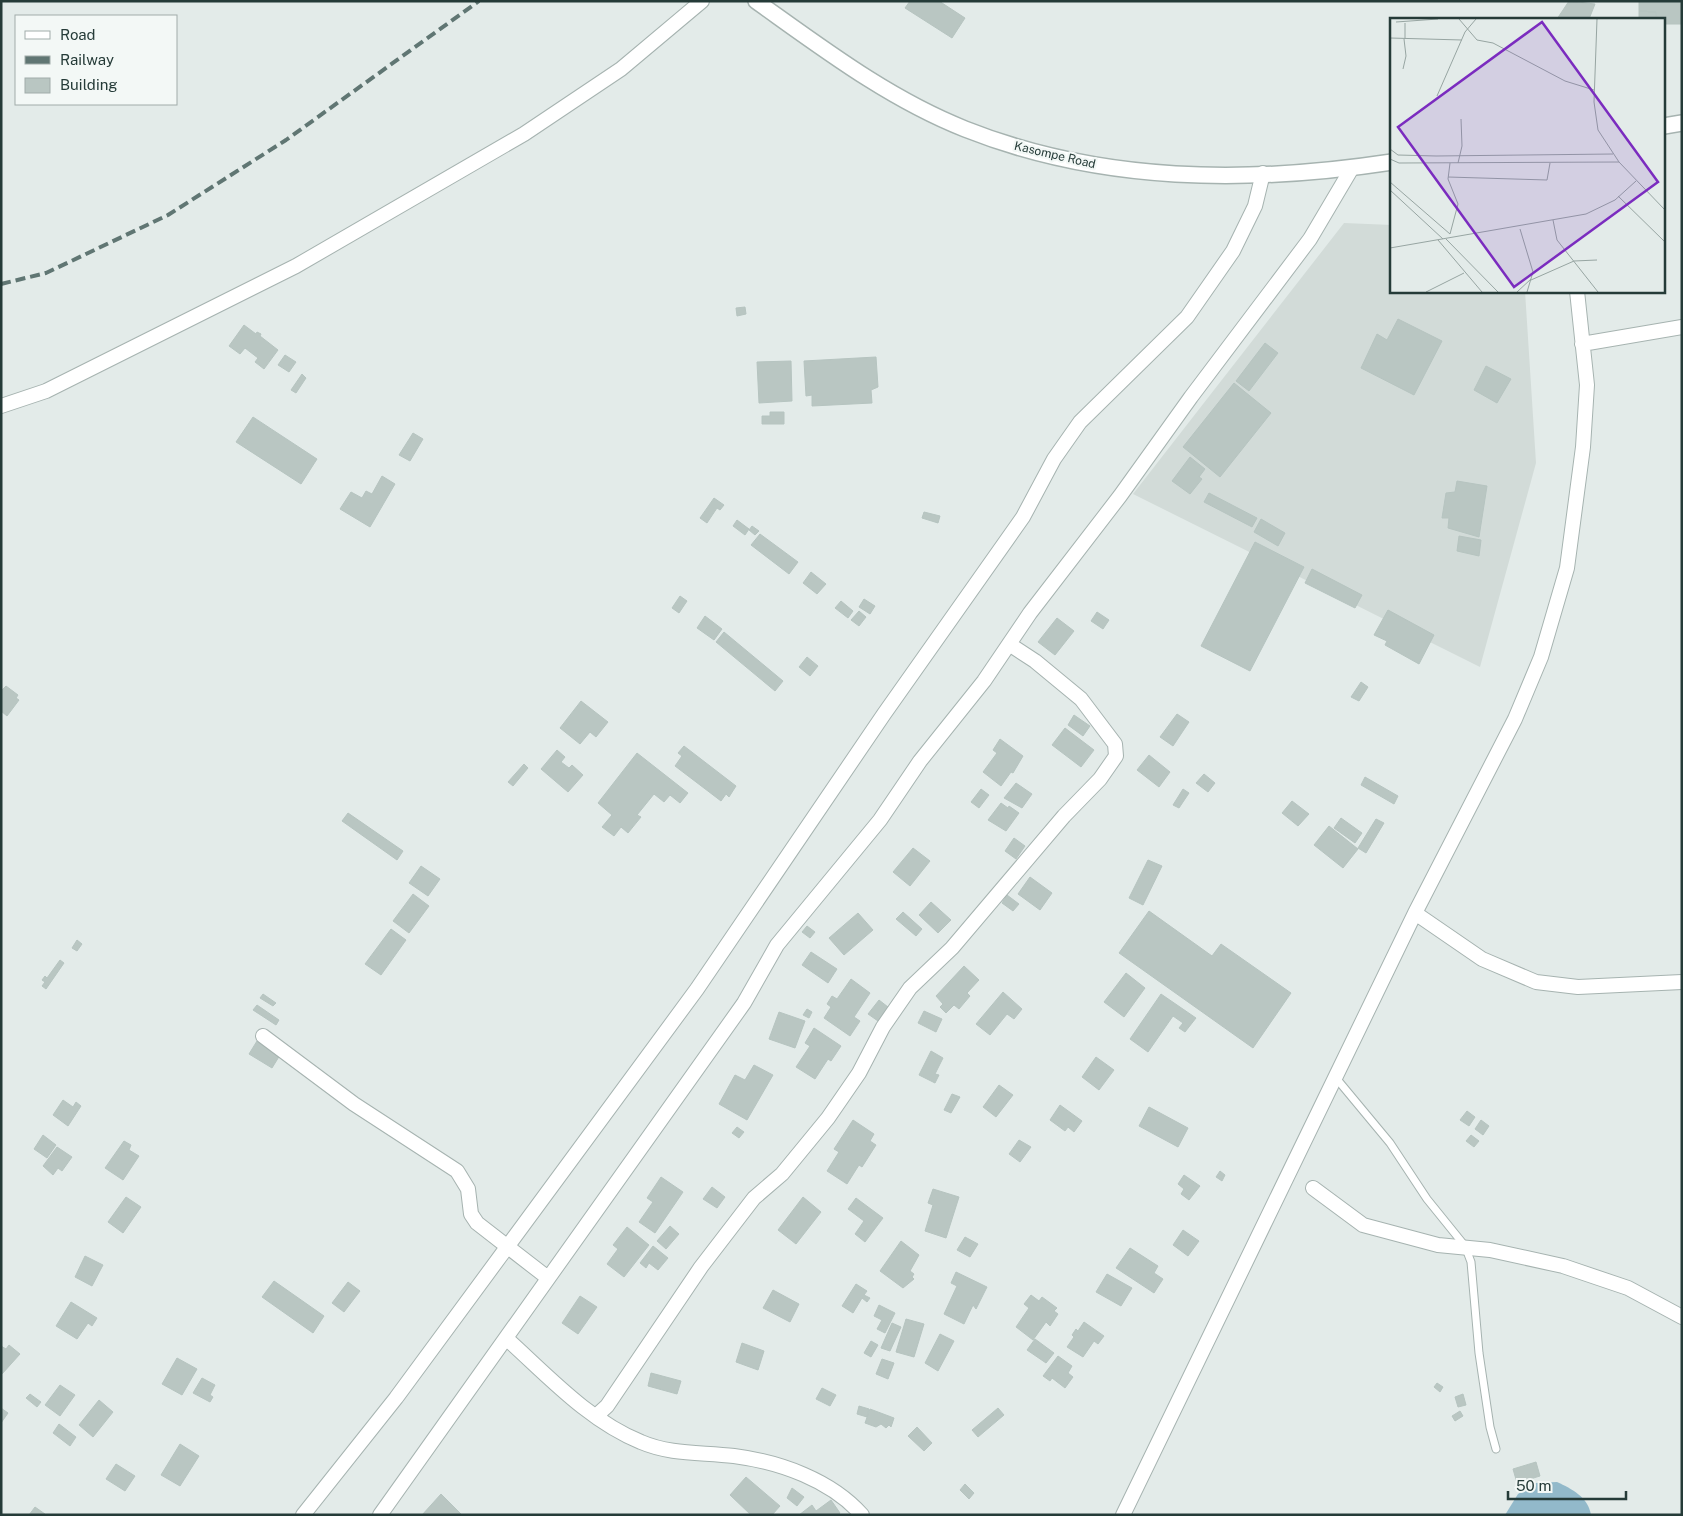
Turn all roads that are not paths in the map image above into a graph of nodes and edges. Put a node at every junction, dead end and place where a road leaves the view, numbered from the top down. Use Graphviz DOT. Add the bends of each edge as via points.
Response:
graph roads {
  1 [pos="702,1"];
  2 [pos="756,1"];
  3 [pos="1682,123"];
  4 [pos="1666,126"];
  5 [pos="1390,162"];
  6 [pos="1352,168"];
  7 [pos="1263,173"];
  8 [pos="1577,292"];
  9 [pos="1682,327"];
  10 [pos="1582,344"];
  11 [pos="1,406"];
  12 [pos="1009,644"];
  13 [pos="1416,913"];
  14 [pos="1682,982"];
  15 [pos="263,1036"];
  16 [pos="1336,1078"];
  17 [pos="1313,1188"];
  18 [pos="1465,1246"];
  19 [pos="508,1247"];
  20 [pos="548,1278"];
  21 [pos="1682,1317"];
  22 [pos="507,1339"];
  23 [pos="596,1416"];
  24 [pos="1496,1449"];
  25 [pos="303,1515"];
  26 [pos="380,1515"];
  27 [pos="862,1515"];
  28 [pos="1123,1515"];
  1 -- 11 [label="street" via="621,69 524,134 296,266 46,391"];
  2 -- 7 [label="street, Kasompe Road" via="896,96 964,129 1029,152 1130,172 1199,177"];
  3 -- 4 [label="street"];
  5 -- 6 [label="street, Kasompe Road"];
  6 -- 7 [label="street, Kasompe Road"];
  6 -- 12 [label="street" via="1310,239"];
  7 -- 19 [label="street" via="1256,206 1233,251 1192,309 1080,422 1054,458 1024,517 884,714 697,989"];
  8 -- 10 [label="street"];
  9 -- 10 [label="street"];
  10 -- 13 [label="street" via="1587,385 1583,447 1567,568 1544,648 1515,718"];
  12 -- 20 [label="street" via="853,854 777,945 744,1003"];
  12 -- 23 [label="street" via="1081,699 1116,744 1116,756 1100,779 1064,816 952,948 910,988 828,1118 782,1174 754,1198 675,1304 607,1406"];
  13 -- 14 [label="street" via="1482,959 1536,982 1578,986"];
  13 -- 16 [label="street"];
  15 -- 19 [label="street" via="354,1104 457,1171 468,1189 471,1214 477,1223"];
  16 -- 18 [label="lane" via="1390,1143 1427,1199"];
  16 -- 28 [label="street"];
  17 -- 18 [label="street" via="1363,1225 1438,1245"];
  18 -- 21 [label="street" via="1564,1266 1600,1277 1641,1294"];
  18 -- 24 [label="lane" via="1471,1262 1479,1353"];
  19 -- 20 [label="street"];
  19 -- 25 [label="street" via="396,1398"];
  20 -- 22 [label="street"];
  22 -- 23 [label="street"];
  22 -- 26 [label="street"];
  23 -- 27 [label="street" via="611,1428 643,1443 688,1454 734,1456 777,1464 834,1490"];
}
